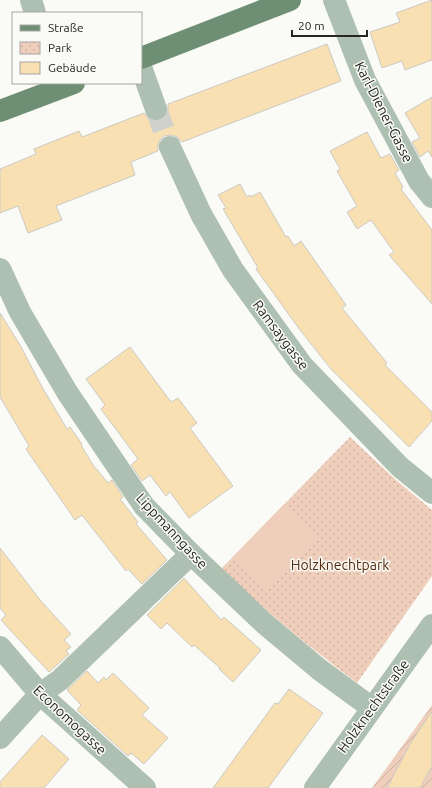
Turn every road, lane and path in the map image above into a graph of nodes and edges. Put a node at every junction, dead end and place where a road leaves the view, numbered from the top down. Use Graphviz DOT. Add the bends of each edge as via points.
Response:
graph roads {
  1 [pos="31,0"];
  2 [pos="290,0"];
  3 [pos="334,0"];
  4 [pos="35,12"];
  5 [pos="142,58"];
  6 [pos="142,70"];
  7 [pos="65,85"];
  8 [pos="156,109"];
  9 [pos="0,111"];
  10 [pos="170,147"];
  11 [pos="432,197"];
  12 [pos="0,270"];
  13 [pos="432,492"];
  14 [pos="191,554"];
  15 [pos="432,625"];
  16 [pos="0,647"];
  17 [pos="40,694"];
  18 [pos="372,708"];
  19 [pos="0,738"];
  20 [pos="145,788"];
  21 [pos="315,788"];
  1 -- 4 [label="street"];
  2 -- 5 [label="main road"];
  3 -- 11 [label="street, Karl-Diener-Gasse" via="365,80 419,181"];
  6 -- 8 [label="street"];
  7 -- 9 [label="main road"];
  10 -- 13 [label="street, Ramsaygasse" via="201,214 233,270 302,366 400,467"];
  12 -- 14 [label="street, Lippmanngasse" via="20,312 66,392 144,506"];
  14 -- 17 [label="street" via="60,680"];
  14 -- 18 [label="street, Lippmanngasse" via="265,624 320,670"];
  15 -- 18 [label="street, Holzknechtstraße"];
  16 -- 17 [label="street, Economogasse"];
  17 -- 19 [label="street"];
  17 -- 20 [label="street, Economogasse"];
  18 -- 21 [label="street, Holzknechtstraße"];
}
